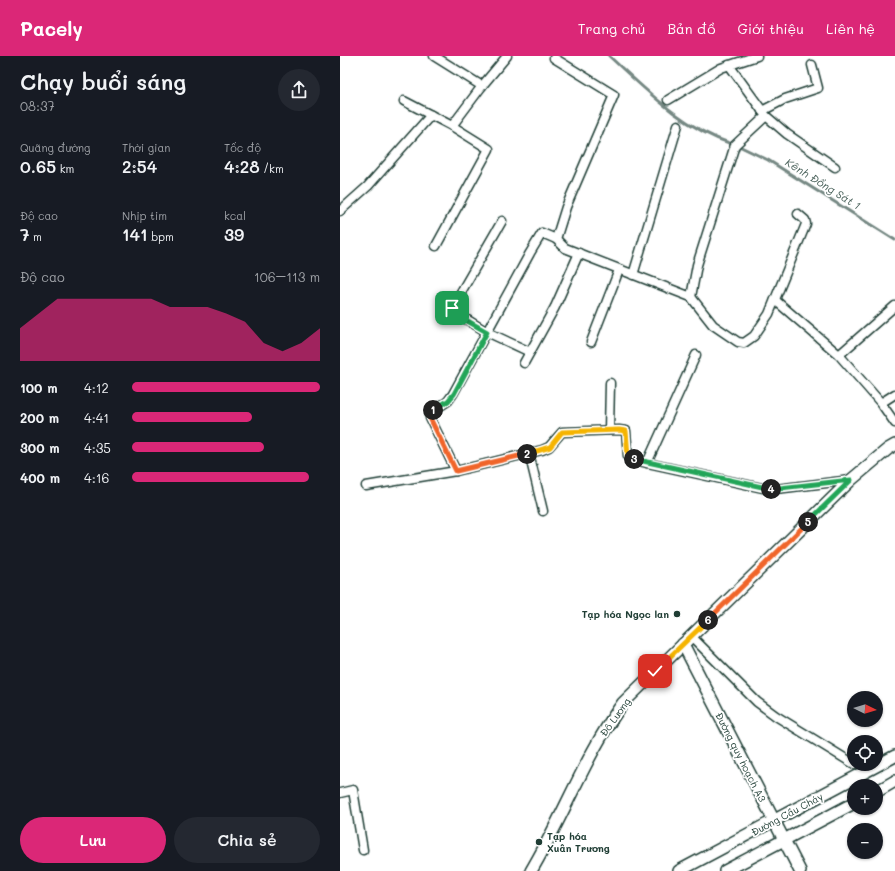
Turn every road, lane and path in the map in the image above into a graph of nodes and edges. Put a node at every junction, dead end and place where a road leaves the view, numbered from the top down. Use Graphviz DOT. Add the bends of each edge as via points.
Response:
graph roads {
  1 [pos="434,56"];
  2 [pos="506,56"];
  3 [pos="757,56"];
  4 [pos="554,58"];
  5 [pos="729,65"];
  6 [pos="812,65"];
  7 [pos="482,86"];
  8 [pos="668,100"];
  9 [pos="404,101"];
  10 [pos="764,114"];
  11 [pos="432,116"];
  12 [pos="678,125"];
  13 [pos="452,126"];
  14 [pos="836,167"];
  15 [pos="340,211"];
  16 [pos="798,214"];
  17 [pos="502,221"];
  18 [pos="556,238"];
  19 [pos="436,246"];
  20 [pos="579,253"];
  21 [pos="619,270"];
  22 [pos="633,275"];
  23 [pos="691,297"];
  24 [pos="775,300"];
  25 [pos="895,306"];
  26 [pos="487,332"];
  27 [pos="591,342"];
  28 [pos="530,352"];
  29 [pos="696,355"];
  30 [pos="839,356"];
  31 [pos="524,363"];
  32 [pos="610,383"];
  33 [pos="895,394"];
  34 [pos="881,403"];
  35 [pos="895,423"];
  36 [pos="609,430"];
  37 [pos="895,445"];
  38 [pos="529,453"];
  39 [pos="647,463"];
  40 [pos="456,471"];
  41 [pos="851,480"];
  42 [pos="366,486"];
  43 [pos="543,512"];
  44 [pos="687,640"];
  45 [pos="895,756"];
  46 [pos="847,760"];
  47 [pos="867,772"];
  48 [pos="895,782"];
  49 [pos="883,788"];
  50 [pos="340,793"];
  51 [pos="847,807"];
  52 [pos="774,821"];
  53 [pos="784,840"];
  54 [pos="363,850"];
  55 [pos="531,871"];
  56 [pos="679,871"];
  57 [pos="725,871"];
  58 [pos="800,871"];
  1 -- 7 [label="street"];
  2 -- 7 [label="street"];
  3 -- 5 [label="street"];
  4 -- 18 [label="street" via="614,95 566,207"];
  5 -- 8 [label="street"];
  5 -- 10 [label="street"];
  6 -- 10 [label="street" via="818,88 785,99"];
  7 -- 13 [label="street"];
  9 -- 11 [label="street"];
  10 -- 14 [label="street" via="787,134"];
  10 -- 23 [label="street" via="735,145 697,265"];
  11 -- 13 [label="street"];
  11 -- 15 [label="street" via="368,186"];
  12 -- 22 [label="street"];
  13 -- 19 [label="street" via="489,149"];
  16 -- 24 [label="street" via="806,220 806,224"];
  17 -- 26 [label="street" via="452,308 455,314"];
  18 -- 20 [label="street" via="566,248"];
  18 -- 26 [label="street" via="545,233 540,235"];
  20 -- 21 [label="street"];
  20 -- 28 [label="street" via="555,307"];
  21 -- 22 [label="street"];
  21 -- 27 [label="street"];
  22 -- 23 [label="street"];
  23 -- 24 [label="street" via="714,325 740,343 748,340 761,327"];
  24 -- 30 [label="street"];
  25 -- 30 [label="street"];
  26 -- 28 [label="street"];
  26 -- 40 [label="street" via="454,394 430,414"];
  28 -- 31 [label="street"];
  29 -- 39 [label="street"];
  30 -- 34 [label="street"];
  32 -- 36 [label="street"];
  33 -- 34 [label="street"];
  34 -- 35 [label="street"];
  36 -- 38 [label="street" via="562,432 550,447"];
  36 -- 39 [label="street" via="626,431 628,456"];
  37 -- 41 [label="main road, Đô Lương"];
  38 -- 40 [label="street"];
  38 -- 43 [label="street"];
  39 -- 41 [label="street" via="767,489"];
  40 -- 42 [label="street"];
  41 -- 44 [label="main road, Đô Lương"];
  44 -- 46 [label="street" via="757,702"];
  44 -- 52 [label="main road, Đường quy hoạch A3"];
  44 -- 55 [label="main road, Đô Lương" via="623,703 610,720"];
  45 -- 47 [label="main road, Đường Cầu Cháy"];
  47 -- 52 [label="main road, Đường Cầu Cháy"];
  48 -- 49 [label="main road"];
  50 -- 54 [label="street" via="353,790"];
  51 -- 53 [label="main road"];
  52 -- 53 [label="main road, Đường quy hoạch A3"];
  52 -- 56 [label="main road, Đường Cầu Cháy"];
  53 -- 57 [label="main road"];
  53 -- 58 [label="main road, Đường quy hoạch A3"];
}
